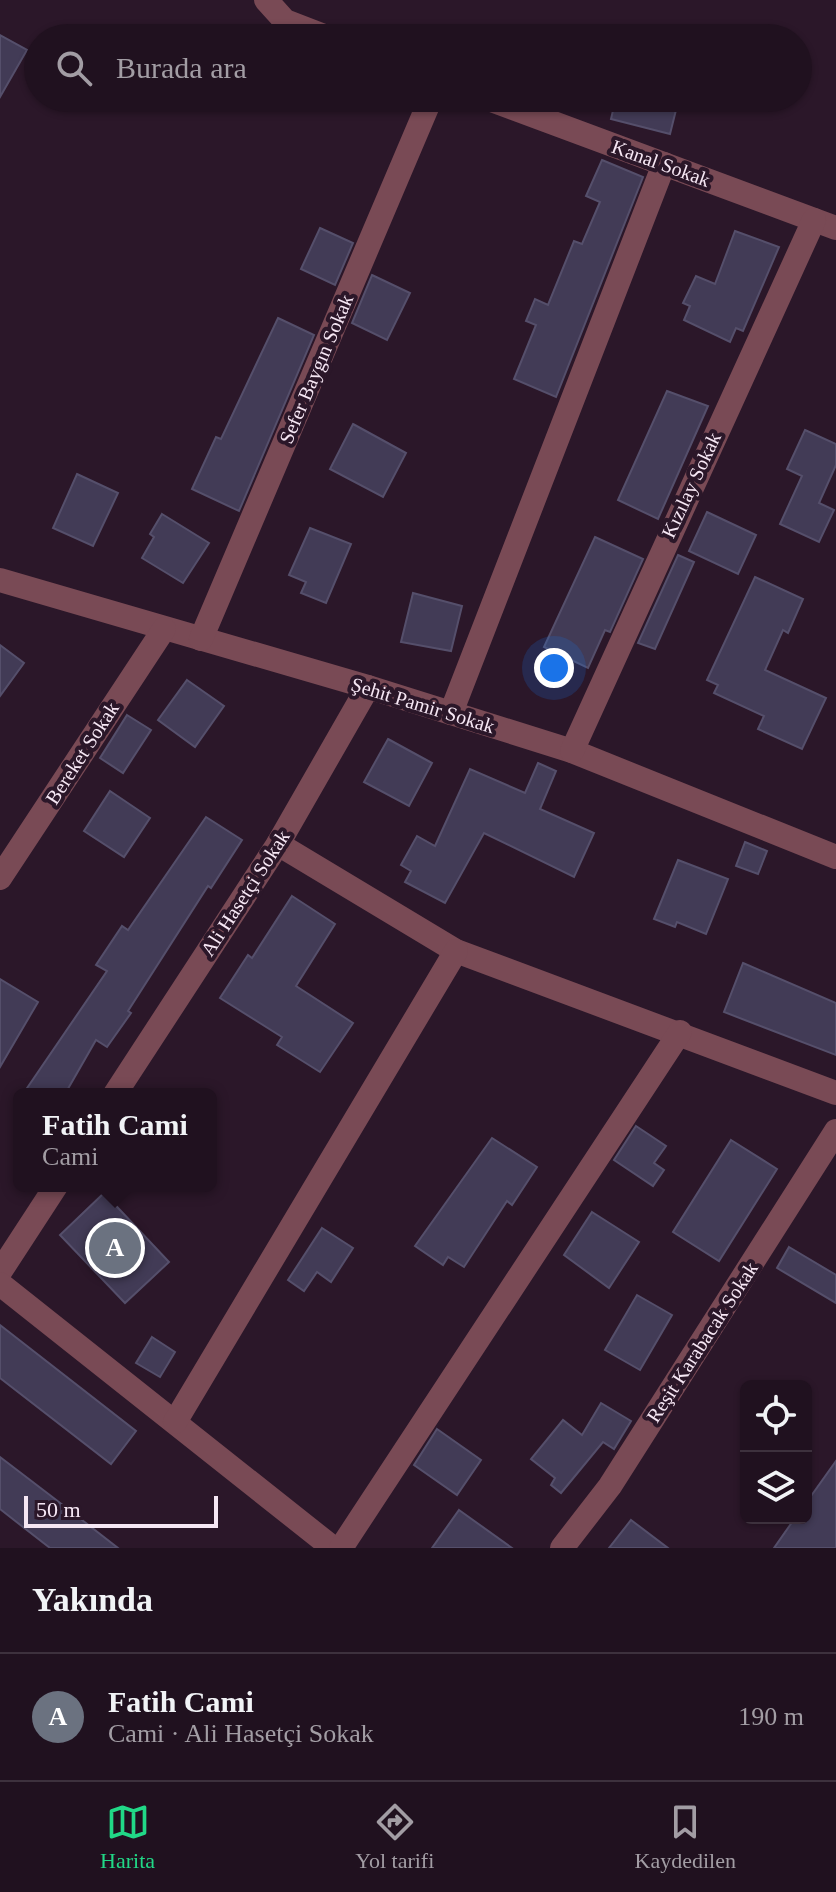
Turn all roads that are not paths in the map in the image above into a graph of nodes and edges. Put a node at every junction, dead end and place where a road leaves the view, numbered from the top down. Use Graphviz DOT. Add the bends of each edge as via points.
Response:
graph roads {
  1 [pos="266,0"];
  2 [pos="293,24"];
  3 [pos="425,112"];
  4 [pos="524,112"];
  5 [pos="664,164"];
  6 [pos="825,224"];
  7 [pos="0,580"];
  8 [pos="164,629"];
  9 [pos="201,639"];
  10 [pos="368,687"];
  11 [pos="451,713"];
  12 [pos="572,751"];
  13 [pos="278,844"];
  14 [pos="836,857"];
  15 [pos="0,878"];
  16 [pos="456,951"];
  17 [pos="680,1032"];
  18 [pos="119,1088"];
  19 [pos="836,1093"];
  20 [pos="836,1131"];
  21 [pos="52,1192"];
  22 [pos="0,1272"];
  23 [pos="0,1284"];
  24 [pos="175,1422"];
  25 [pos="333,1548"];
  26 [pos="341,1548"];
  27 [pos="562,1548"];
  1 -- 2 [label="street"];
  3 -- 9 [label="street, Sefer Baygın Sokak"];
  4 -- 5 [label="street, Kanal Sokak"];
  5 -- 6 [label="street, Kanal Sokak"];
  5 -- 11 [label="street"];
  6 -- 12 [label="street, Kızılay Sokak"];
  7 -- 8 [label="street, Şehit Pamir Sokak"];
  8 -- 9 [label="street, Şehit Pamir Sokak"];
  8 -- 15 [label="street, Bereket Sokak"];
  9 -- 10 [label="street, Şehit Pamir Sokak"];
  10 -- 11 [label="street, Şehit Pamir Sokak"];
  10 -- 13 [label="street, Ali Hasetçi Sokak"];
  11 -- 12 [label="street, Şehit Pamir Sokak"];
  12 -- 14 [label="street, Şehit Pamir Sokak"];
  13 -- 16 [label="street"];
  13 -- 18 [label="street, Ali Hasetçi Sokak"];
  16 -- 17 [label="street"];
  16 -- 24 [label="street"];
  17 -- 19 [label="street"];
  17 -- 26 [label="street"];
  20 -- 27 [label="street, Reşit Karabacak Sokak" via="610,1486"];
  21 -- 22 [label="street"];
  23 -- 24 [label="street"];
  24 -- 25 [label="street"];
}
